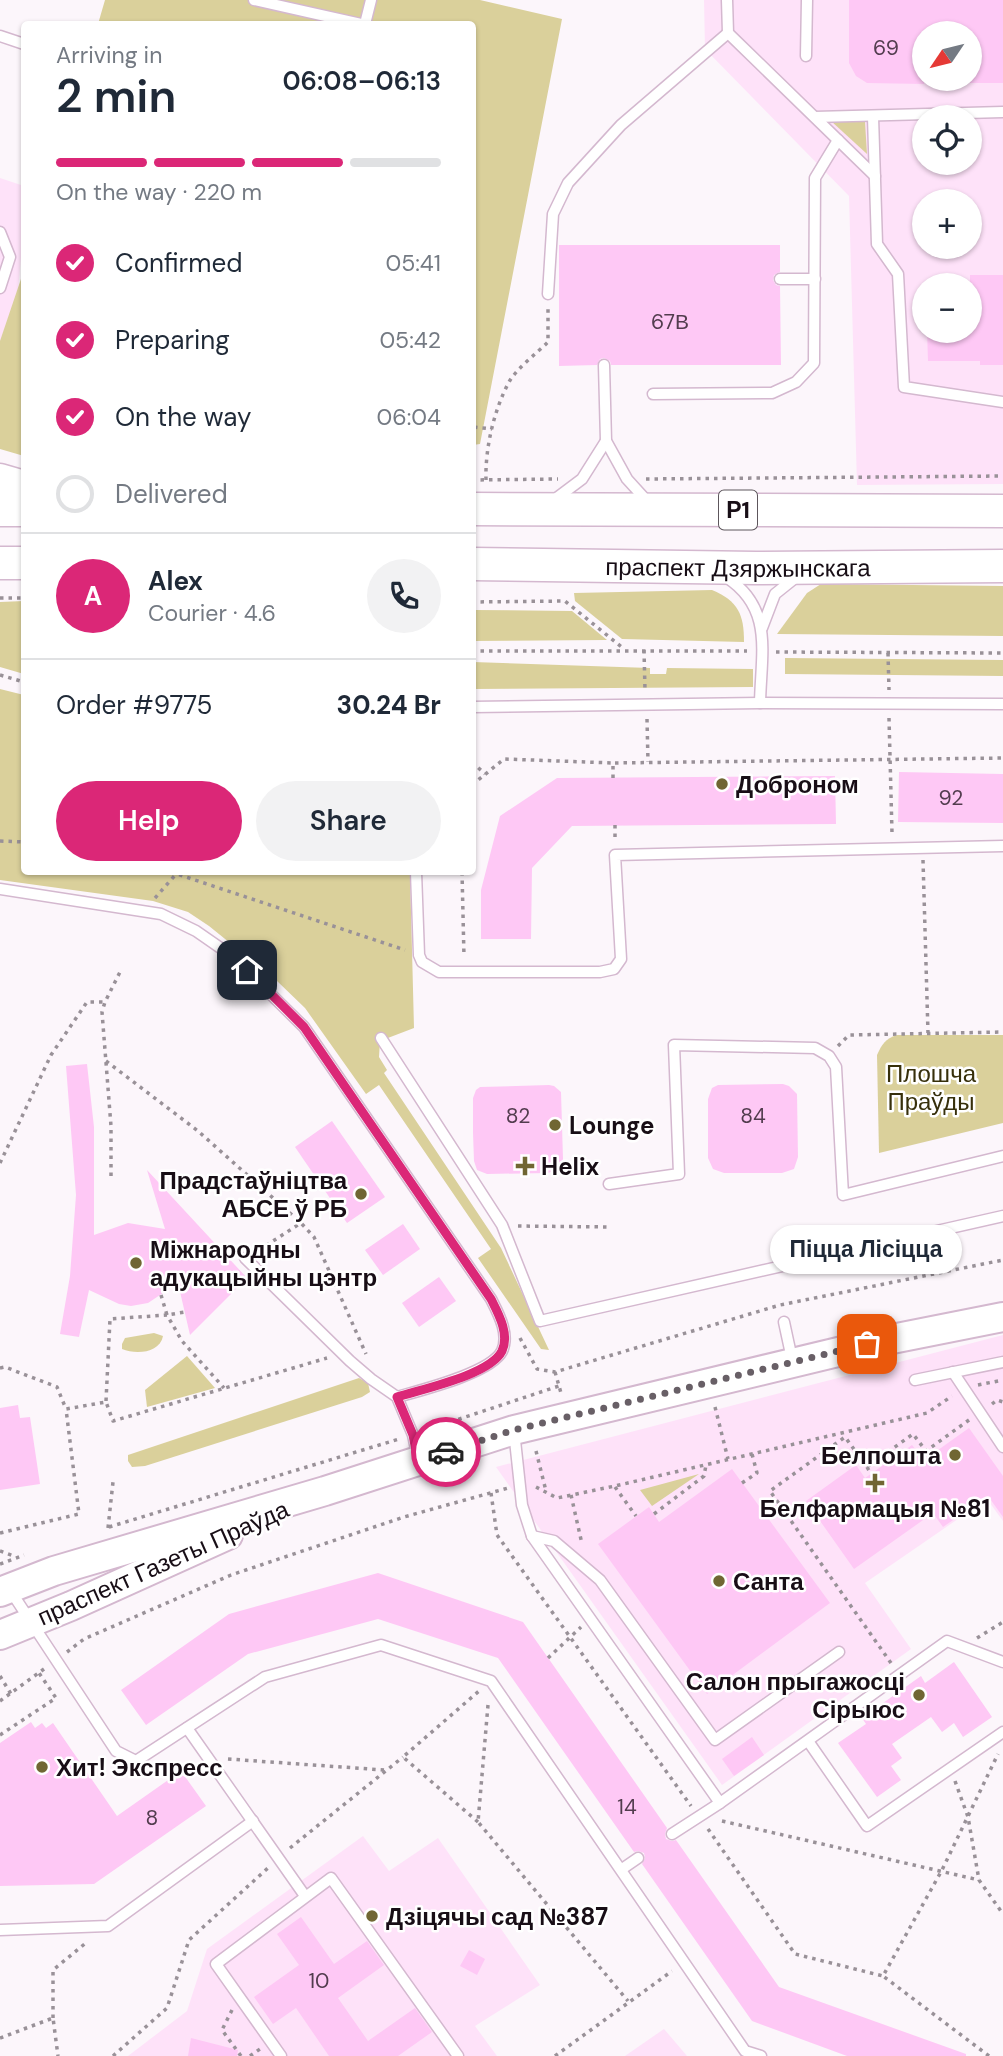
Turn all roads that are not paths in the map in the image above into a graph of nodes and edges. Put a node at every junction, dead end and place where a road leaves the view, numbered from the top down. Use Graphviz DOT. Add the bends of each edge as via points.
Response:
graph roads {
  1 [pos="254,0"];
  2 [pos="370,0"];
  3 [pos="727,0"];
  4 [pos="807,0"];
  5 [pos="349,21"];
  6 [pos="364,21"];
  7 [pos="728,33"];
  8 [pos="0,36"];
  9 [pos="21,43"];
  10 [pos="806,56"];
  11 [pos="1003,112"];
  12 [pos="815,117"];
  13 [pos="873,117"];
  14 [pos="838,140"];
  15 [pos="875,176"];
  16 [pos="0,232"];
  17 [pos="780,279"];
  18 [pos="815,279"];
  19 [pos="0,288"];
  20 [pos="548,294"];
  21 [pos="604,365"];
  22 [pos="653,394"];
  23 [pos="1003,402"];
  24 [pos="606,441"];
  25 [pos="0,480"];
  26 [pos="21,486"];
  27 [pos="476,509"];
  28 [pos="541,509"];
  29 [pos="0,510"];
  30 [pos="21,510"];
  31 [pos="659,510"];
  32 [pos="1003,510"];
  33 [pos="0,563"];
  34 [pos="21,563"];
  35 [pos="476,564"];
  36 [pos="1003,566"];
  37 [pos="826,567"];
  38 [pos="699,568"];
  39 [pos="762,629"];
  40 [pos="760,703"];
  41 [pos="1003,704"];
  42 [pos="476,707"];
  43 [pos="1003,846"];
  44 [pos="416,875"];
  45 [pos="0,889"];
  46 [pos="381,1038"];
  47 [pos="1003,1156"];
  48 [pos="610,1184"];
  49 [pos="1003,1216"];
  50 [pos="245,1258"];
  51 [pos="1003,1317"];
  52 [pos="784,1322"];
  53 [pos="793,1362"];
  54 [pos="1003,1362"];
  55 [pos="953,1372"];
  56 [pos="915,1380"];
  57 [pos="397,1397"];
  58 [pos="524,1437"];
  59 [pos="1003,1447"];
  60 [pos="416,1448"];
  61 [pos="325,1491"];
  62 [pos="532,1536"];
  63 [pos="2,1581"];
  64 [pos="30,1622"];
  65 [pos="0,1635"];
  66 [pos="839,1652"];
  67 [pos="1003,1662"];
  68 [pos="187,1728"];
  69 [pos="1003,1732"];
  70 [pos="808,1741"];
  71 [pos="720,1803"];
  72 [pos="253,1821"];
  73 [pos="672,1834"];
  74 [pos="638,1858"];
  75 [pos="622,1869"];
  76 [pos="306,1896"];
  77 [pos="0,1930"];
  78 [pos="281,2056"];
  79 [pos="458,2056"];
  80 [pos="761,2056"];
  1 -- 5 [label="lane"];
  2 -- 6 [label="lane"];
  3 -- 7 [label="lane"];
  4 -- 10 [label="lane"];
  7 -- 12 [label="lane"];
  7 -- 20 [label="lane" via="621,125 568,184 552,214"];
  8 -- 9 [label="lane"];
  11 -- 13 [label="lane"];
  12 -- 13 [label="lane"];
  12 -- 14 [label="lane"];
  13 -- 15 [label="lane"];
  14 -- 15 [label="lane"];
  14 -- 18 [label="lane" via="816,178"];
  15 -- 23 [label="lane" via="877,244 898,274 904,387"];
  16 -- 19 [label="lane" via="10,257"];
  17 -- 18 [label="lane"];
  18 -- 22 [label="lane" via="814,363 796,382 772,393"];
  21 -- 24 [label="lane"];
  24 -- 28 [label="lane" via="582,479"];
  24 -- 31 [label="lane" via="627,479"];
  25 -- 26 [label="main road"];
  27 -- 28 [label="main road, Р1"];
  28 -- 31 [label="main road, Р1"];
  29 -- 30 [label="main road"];
  31 -- 32 [label="main road, Р1"];
  33 -- 34 [label="main road"];
  35 -- 38 [label="main road, праспект Дзяржынскага"];
  36 -- 37 [label="main road, праспект Дзяржынскага"];
  37 -- 38 [label="main road, праспект Дзяржынскага"];
  37 -- 39 [label="lane" via="802,574 775,594"];
  38 -- 39 [label="lane" via="743,588"];
  39 -- 40 [label="lane"];
  40 -- 41 [label="lane"];
  40 -- 42 [label="lane"];
  43 -- 44 [label="lane" via="615,855 621,959 614,969 600,972 439,972 419,955"];
  45 -- 57 [label="lane" via="161,914 232,956 304,1027 491,1299 504,1329 502,1350 488,1365"];
  46 -- 49 [label="lane" via="502,1226 540,1321"];
  47 -- 48 [label="lane" via="842,1195 836,1067 829,1056 816,1048 674,1045 679,1174"];
  50 -- 57 [label="lane" via="342,1353"];
  51 -- 53 [label="street, праспект Газеты Праўда"];
  52 -- 53 [label="lane"];
  53 -- 58 [label="street, праспект Газеты Праўда"];
  54 -- 55 [label="lane"];
  55 -- 56 [label="lane"];
  55 -- 59 [label="lane"];
  57 -- 60 [label="lane"];
  58 -- 60 [label="street, праспект Газеты Праўда"];
  58 -- 62 [label="lane" via="519,1485"];
  60 -- 61 [label="street, праспект Газеты Праўда"];
  61 -- 63 [label="street, праспект Газеты Праўда" via="54,1571"];
  61 -- 64 [label="street, праспект Газеты Праўда"];
  62 -- 66 [label="lane" via="554,1541 600,1580 715,1740"];
  62 -- 71 [label="lane"];
  63 -- 64 [label="lane"];
  64 -- 65 [label="street, праспект Газеты Праўда"];
  64 -- 68 [label="lane" via="116,1751 136,1761"];
  67 -- 70 [label="lane" via="947,1642"];
  68 -- 72 [label="lane"];
  68 -- 75 [label="lane" via="265,1677 381,1645 491,1681"];
  69 -- 70 [label="lane" via="867,1826"];
  70 -- 71 [label="lane"];
  71 -- 73 [label="lane"];
  72 -- 76 [label="lane"];
  72 -- 77 [label="lane" via="108,1926"];
  74 -- 75 [label="lane"];
  75 -- 80 [label="lane" via="745,2051"];
  76 -- 78 [label="lane" via="216,1964"];
  76 -- 79 [label="lane" via="331,1878"];
}
